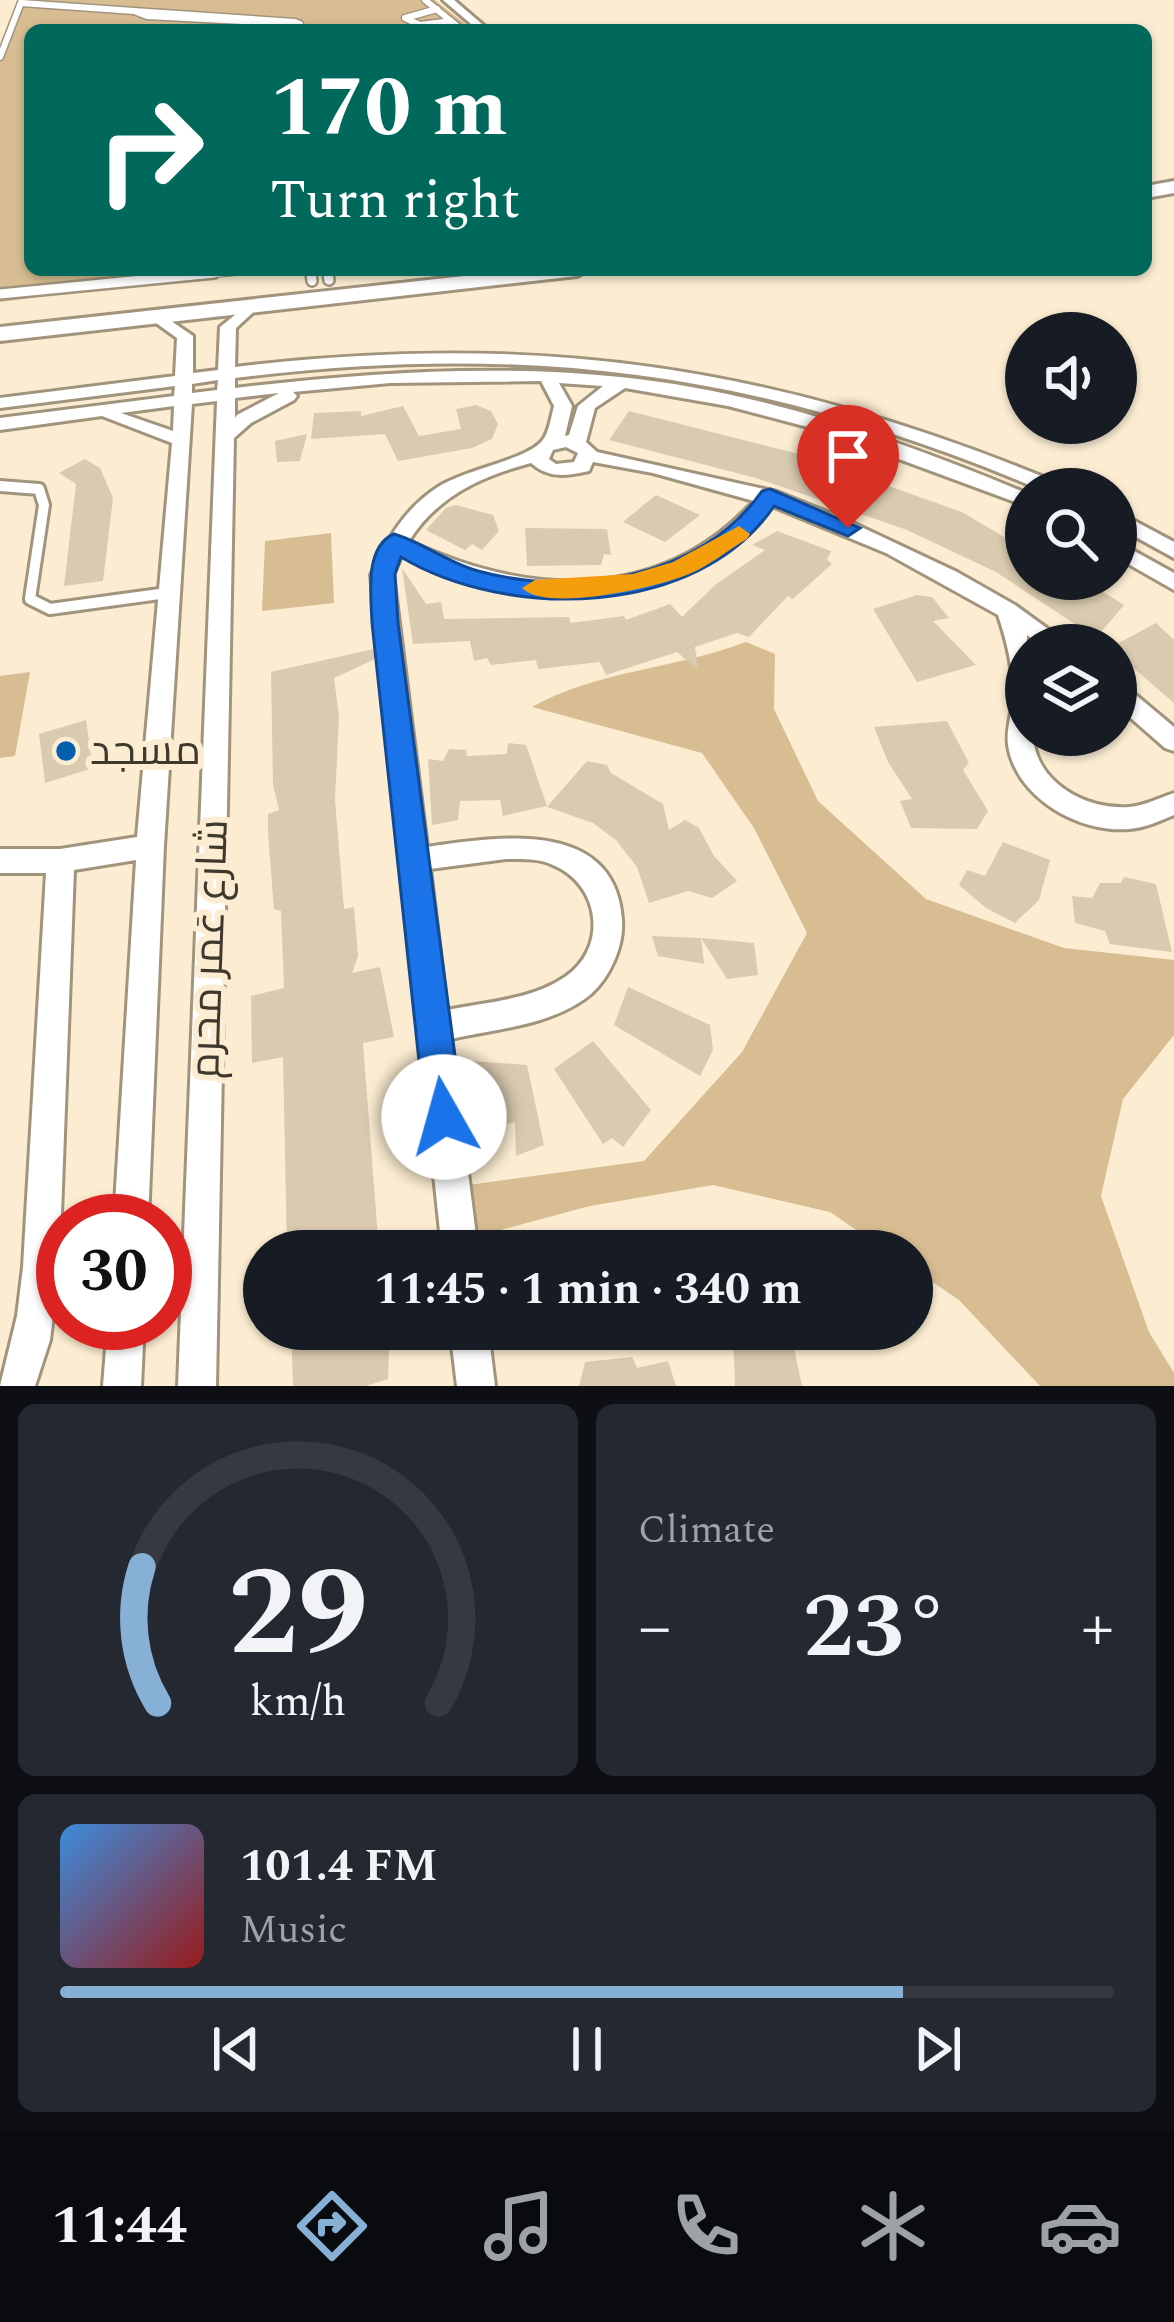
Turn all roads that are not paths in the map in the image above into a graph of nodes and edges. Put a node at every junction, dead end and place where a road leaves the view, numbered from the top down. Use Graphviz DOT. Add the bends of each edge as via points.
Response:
graph roads {
  1 [pos="425,0"];
  2 [pos="448,0"];
  3 [pos="22,2"];
  4 [pos="437,9"];
  5 [pos="132,11"];
  6 [pos="121,17"];
  7 [pos="451,21"];
  8 [pos="416,24"];
  9 [pos="432,24"];
  10 [pos="455,24"];
  11 [pos="477,24"];
  12 [pos="0,57"];
  13 [pos="186,276"];
  14 [pos="312,276"];
  15 [pos="514,276"];
  16 [pos="0,294"];
  17 [pos="251,307"];
  18 [pos="0,314"];
  19 [pos="158,317"];
  20 [pos="0,334"];
  21 [pos="548,379"];
  22 [pos="620,382"];
  23 [pos="323,383"];
  24 [pos="227,386"];
  25 [pos="184,392"];
  26 [pos="0,404"];
  27 [pos="83,414"];
  28 [pos="0,424"];
  29 [pos="225,436"];
  30 [pos="182,440"];
  31 [pos="546,449"];
  32 [pos="583,449"];
  33 [pos="1005,469"];
  34 [pos="0,486"];
  35 [pos="1005,491"];
  36 [pos="770,496"];
  37 [pos="1137,530"];
  38 [pos="394,542"];
  39 [pos="1174,551"];
  40 [pos="1137,561"];
  41 [pos="1174,584"];
  42 [pos="167,593"];
  43 [pos="1006,608"];
  44 [pos="1011,624"];
  45 [pos="1028,624"];
  46 [pos="1137,709"];
  47 [pos="1174,741"];
  48 [pos="1024,756"];
  49 [pos="1174,804"];
  50 [pos="150,846"];
  51 [pos="413,860"];
  52 [pos="0,861"];
  53 [pos="60,861"];
  54 [pos="434,1028"];
  55 [pos="132,1194"];
  56 [pos="458,1230"];
  57 [pos="124,1350"];
  58 [pos="472,1350"];
  59 [pos="121,1381"];
  60 [pos="16,1386"];
  61 [pos="197,1386"];
  62 [pos="476,1386"];
  1 -- 4 [label="lane"];
  2 -- 11 [label="street"];
  3 -- 5 [label="lane"];
  3 -- 12 [label="lane"];
  4 -- 7 [label="lane"];
  4 -- 8 [label="lane" via="405,19"];
  5 -- 5 [label="lane" via="147,16 300,24 273,20"];
  5 -- 6 [label="lane"];
  7 -- 9 [label="lane"];
  7 -- 10 [label="lane"];
  13 -- 16 [label="lane"];
  14 -- 18 [label="main road"];
  15 -- 17 [label="main road"];
  17 -- 19 [label="main road"];
  17 -- 24 [label="street, شارع عَمر محرم" via="228,327"];
  19 -- 20 [label="main road"];
  19 -- 25 [label="street, شارع عَمر محرم" via="185,336"];
  21 -- 22 [label="street"];
  21 -- 23 [label="street"];
  21 -- 31 [label="street" via="563,406"];
  22 -- 32 [label="street" via="587,406"];
  22 -- 35 [label="street" via="791,416"];
  23 -- 24 [label="street"];
  23 -- 29 [label="street" via="267,405"];
  24 -- 25 [label="street"];
  24 -- 29 [label="street, شارع عَمر محرم"];
  24 -- 33 [label="street" via="360,360 574,359 677,370 891,423"];
  25 -- 26 [label="street"];
  25 -- 27 [label="street"];
  25 -- 30 [label="street, شارع عَمر محرم"];
  27 -- 28 [label="street"];
  27 -- 30 [label="street" via="135,421"];
  29 -- 61 [label="street, شارع عَمر محرم"];
  30 -- 42 [label="street, شارع عَمر محرم"];
  31 -- 32 [label="street"];
  31 -- 32 [label="street" via="545,467 563,471 582,467"];
  31 -- 38 [label="street" via="439,494"];
  32 -- 36 [label="street"];
  34 -- 42 [label="lane" via="39,489 44,505 30,598 36,607"];
  36 -- 38 [label="street" via="721,548 682,568 599,587 477,580"];
  36 -- 43 [label="street" via="887,544"];
  37 -- 39 [label="street"];
  38 -- 51 [label="street" via="382,574"];
  40 -- 41 [label="street"];
  42 -- 50 [label="street, شارع عَمر محرم"];
  43 -- 44 [label="street"];
  43 -- 45 [label="street"];
  46 -- 47 [label="street"];
  48 -- 49 [label="street" via="1045,788 1102,816 1132,818"];
  50 -- 53 [label="street"];
  50 -- 55 [label="street, شارع عَمر محرم"];
  51 -- 54 [label="street"];
  51 -- 54 [label="street" via="538,848 584,868 609,910 601,960 572,989"];
  52 -- 53 [label="street"];
  53 -- 60 [label="street" via="38,1301"];
  54 -- 56 [label="street"];
  57 -- 59 [label="street"];
  58 -- 62 [label="street"];
}
